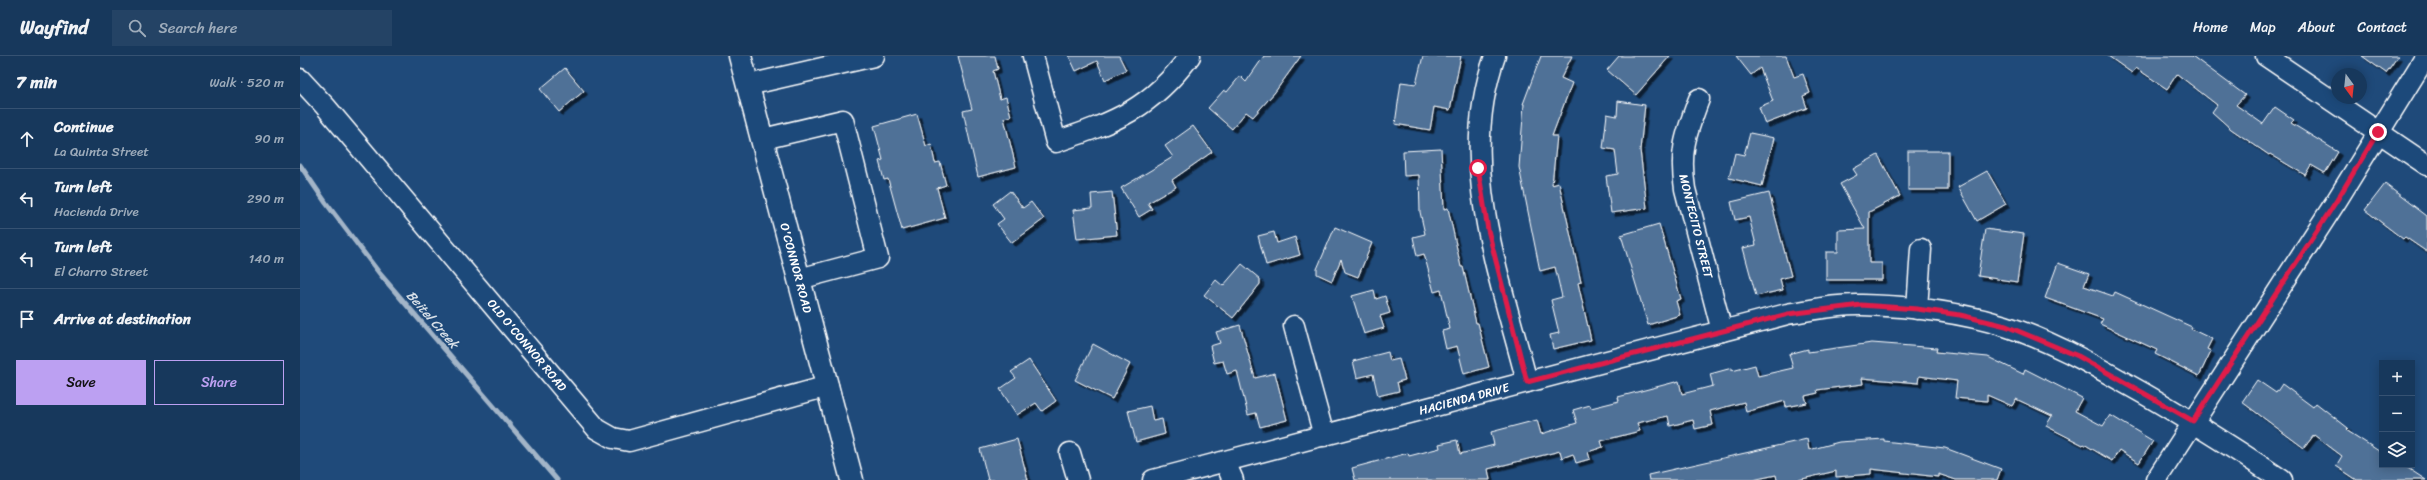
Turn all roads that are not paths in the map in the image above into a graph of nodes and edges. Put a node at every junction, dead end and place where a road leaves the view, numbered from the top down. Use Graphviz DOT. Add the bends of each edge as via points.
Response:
graph roads {
  1 [pos="740,56"];
  2 [pos="874,56"];
  3 [pos="1033,56"];
  4 [pos="1190,56"];
  5 [pos="1495,56"];
  6 [pos="2266,56"];
  7 [pos="2426,56"];
  8 [pos="810,63"];
  9 [pos="300,79"];
  10 [pos="748,85"];
  11 [pos="1699,99"];
  12 [pos="2378,132"];
  13 [pos="762,139"];
  14 [pos="2427,165"];
  15 [pos="1921,249"];
  16 [pos="799,279"];
  17 [pos="1917,309"];
  18 [pos="1294,326"];
  19 [pos="1722,331"];
  20 [pos="1527,382"];
  21 [pos="828,386"];
  22 [pos="2193,421"];
  23 [pos="1324,436"];
  24 [pos="1070,453"];
  25 [pos="1225,462"];
  26 [pos="852,480"];
  27 [pos="1078,480"];
  28 [pos="1153,480"];
  29 [pos="1234,480"];
  30 [pos="2156,480"];
  31 [pos="2282,480"];
  1 -- 10 [label="main road, O'CONNOR ROAD"];
  2 -- 8 [label="street"];
  3 -- 4 [label="street" via="1056,142 1107,124 1140,107 1168,83"];
  5 -- 20 [label="street" via="1482,104 1478,168 1488,230"];
  6 -- 12 [label="street"];
  7 -- 12 [label="street"];
  8 -- 10 [label="street"];
  9 -- 21 [label="street, OLD O'CONNOR ROAD" via="597,429 613,438 629,440"];
  10 -- 13 [label="main road, O'CONNOR ROAD"];
  11 -- 19 [label="street, MONTECITO STREET" via="1684,139 1682,166 1685,189"];
  12 -- 14 [label="street"];
  12 -- 22 [label="street" via="2337,200"];
  13 -- 16 [label="main road, O'CONNOR ROAD"];
  13 -- 16 [label="street" via="843,120 860,184 878,258"];
  15 -- 17 [label="street"];
  16 -- 21 [label="main road, O'CONNOR ROAD"];
  17 -- 19 [label="street, HACIENDA DRIVE" via="1861,305 1828,307 1788,314"];
  17 -- 22 [label="street, HACIENDA DRIVE" via="1998,324 2048,343 2078,356"];
  18 -- 23 [label="street"];
  19 -- 20 [label="street, HACIENDA DRIVE"];
  20 -- 23 [label="street, HACIENDA DRIVE"];
  21 -- 26 [label="main road, O'CONNOR ROAD"];
  22 -- 30 [label="street"];
  22 -- 31 [label="street, HACIENDA DRIVE"];
  23 -- 25 [label="street, HACIENDA DRIVE"];
  24 -- 27 [label="street"];
  25 -- 28 [label="street, HACIENDA DRIVE"];
  25 -- 29 [label="street"];
}
